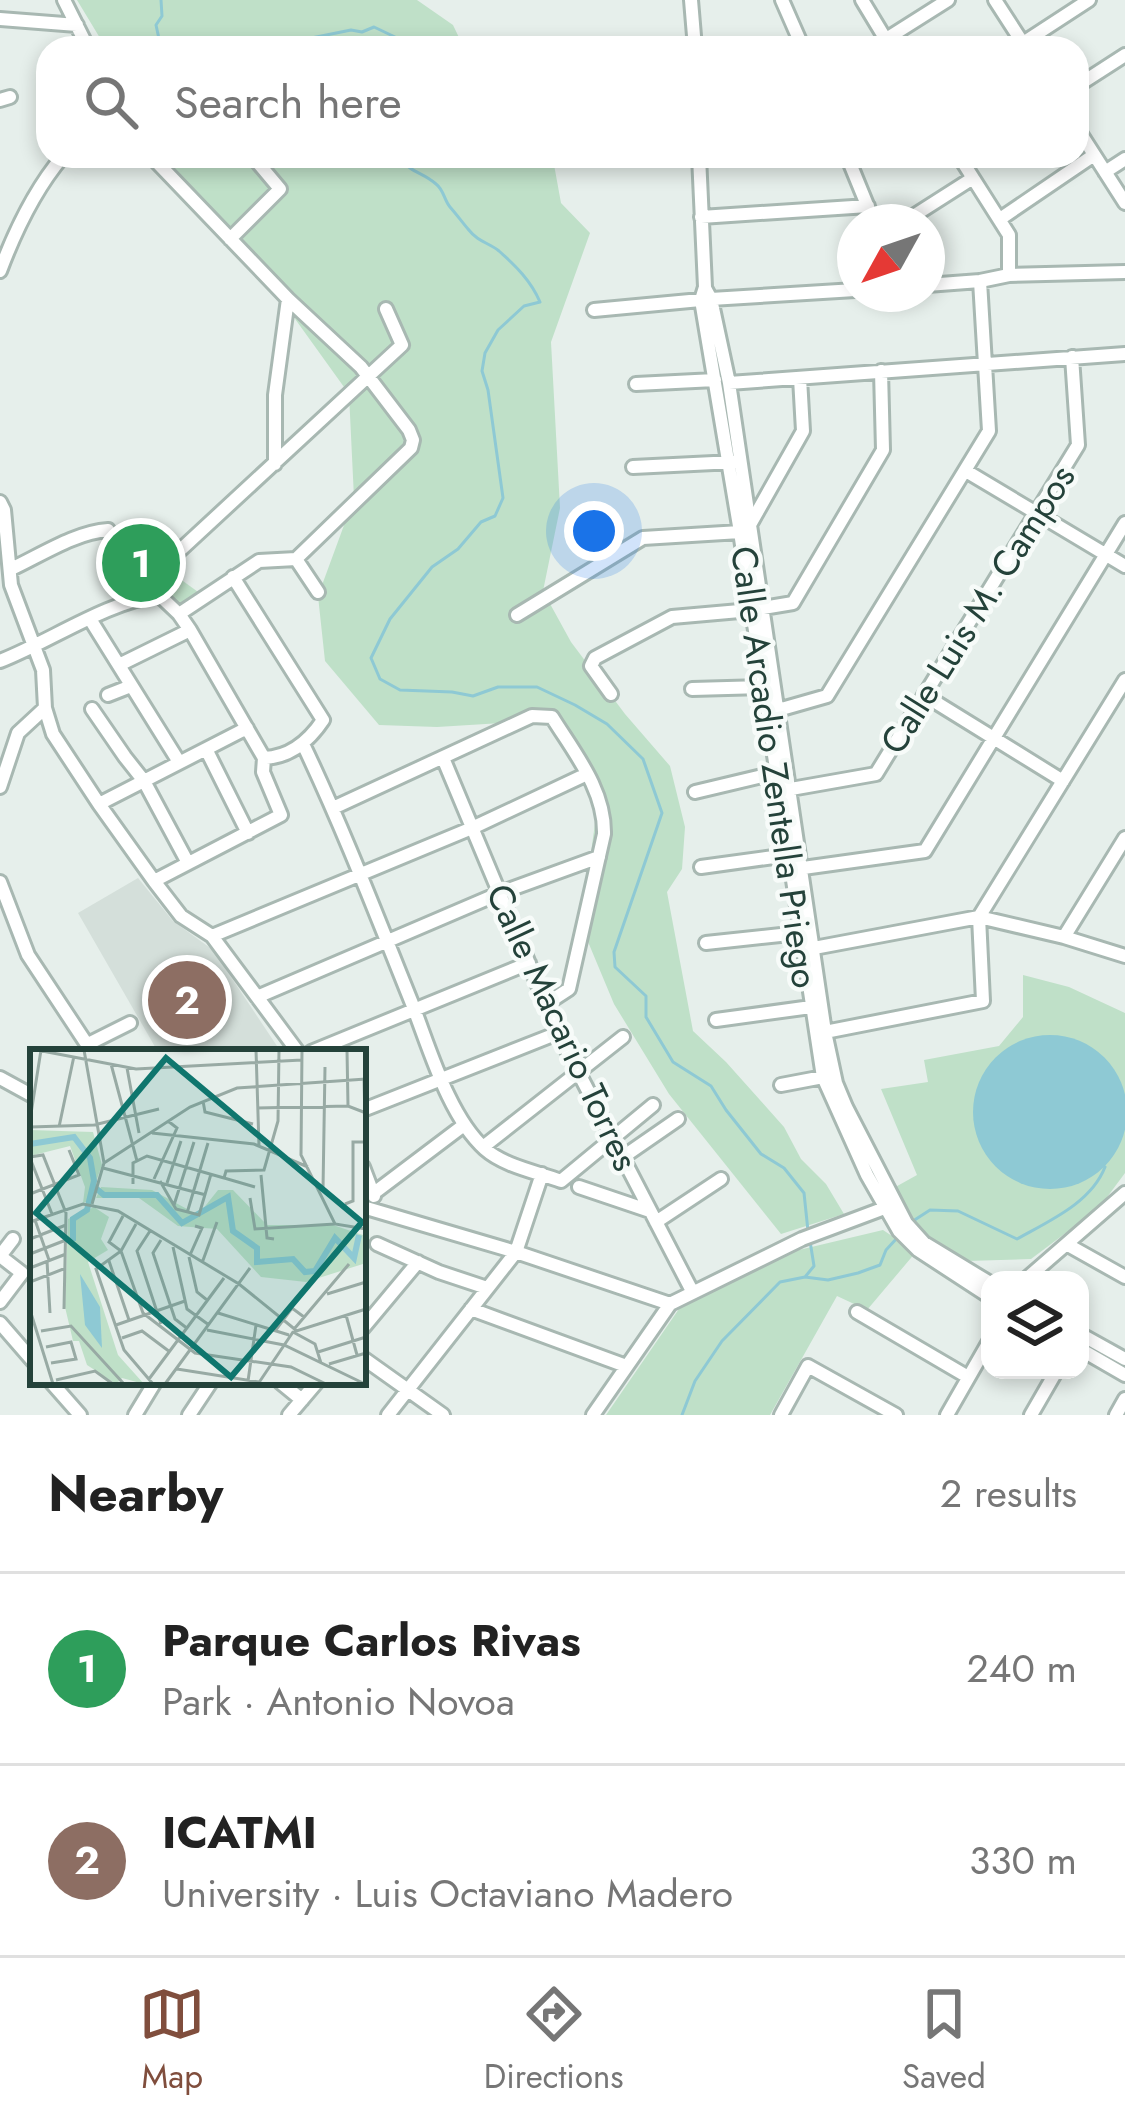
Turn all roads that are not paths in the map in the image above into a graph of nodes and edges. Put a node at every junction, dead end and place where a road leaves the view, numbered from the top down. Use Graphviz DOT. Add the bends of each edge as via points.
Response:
graph roads {
  1 [pos="64,0"];
  2 [pos="691,0"];
  3 [pos="782,0"];
  4 [pos="862,0"];
  5 [pos="948,0"];
  6 [pos="995,0"];
  7 [pos="1089,0"];
  8 [pos="0,19"];
  9 [pos="77,25"];
  10 [pos="82,36"];
  11 [pos="694,36"];
  12 [pos="797,36"];
  13 [pos="884,36"];
  14 [pos="900,36"];
  15 [pos="1019,36"];
  16 [pos="1038,36"];
  17 [pos="1125,55"];
  18 [pos="1089,78"];
  19 [pos="1089,147"];
  20 [pos="1094,155"];
  21 [pos="1089,158"];
  22 [pos="1125,159"];
  23 [pos="53,168"];
  24 [pos="162,168"];
  25 [pos="262,168"];
  26 [pos="699,168"];
  27 [pos="852,168"];
  28 [pos="967,168"];
  29 [pos="1075,168"];
  30 [pos="1105,172"];
  31 [pos="973,178"];
  32 [pos="1125,203"];
  33 [pos="867,204"];
  34 [pos="932,204"];
  35 [pos="837,208"];
  36 [pos="701,217"];
  37 [pos="1000,219"];
  38 [pos="230,239"];
  39 [pos="0,272"];
  40 [pos="1125,272"];
  41 [pos="1010,275"];
  42 [pos="980,281"];
  43 [pos="945,284"];
  44 [pos="837,291"];
  45 [pos="706,295"];
  46 [pos="288,299"];
  47 [pos="386,309"];
  48 [pos="594,310"];
  49 [pos="1125,354"];
  50 [pos="1072,357"];
  51 [pos="987,365"];
  52 [pos="881,371"];
  53 [pos="369,378"];
  54 [pos="800,378"];
  55 [pos="722,381"];
  56 [pos="636,384"];
  57 [pos="734,462"];
  58 [pos="274,464"];
  59 [pos="633,467"];
  60 [pos="966,471"];
  61 [pos="0,502"];
  62 [pos="1035,514"];
  63 [pos="1125,523"];
  64 [pos="745,528"];
  65 [pos="1105,555"];
  66 [pos="296,559"];
  67 [pos="1125,566"];
  68 [pos="11,569"];
  69 [pos="232,577"];
  70 [pos="318,592"];
  71 [pos="159,595"];
  72 [pos="139,597"];
  73 [pos="757,609"];
  74 [pos="179,614"];
  75 [pos="517,615"];
  76 [pos="90,619"];
  77 [pos="190,630"];
  78 [pos="34,647"];
  79 [pos="0,661"];
  80 [pos="118,665"];
  81 [pos="1125,680"];
  82 [pos="131,686"];
  83 [pos="763,687"];
  84 [pos="692,689"];
  85 [pos="611,694"];
  86 [pos="108,695"];
  87 [pos="924,695"];
  88 [pos="45,708"];
  89 [pos="92,709"];
  90 [pos="778,710"];
  91 [pos="247,728"];
  92 [pos="994,737"];
  93 [pos="303,744"];
  94 [pos="206,749"];
  95 [pos="264,758"];
  96 [pos="443,758"];
  97 [pos="179,762"];
  98 [pos="775,773"];
  99 [pos="587,774"];
  100 [pos="144,781"];
  101 [pos="1063,781"];
  102 [pos="0,787"];
  103 [pos="791,789"];
  104 [pos="695,792"];
  105 [pos="98,805"];
  106 [pos="333,808"];
  107 [pos="472,828"];
  108 [pos="248,833"];
  109 [pos="1125,838"];
  110 [pos="788,855"];
  111 [pos="599,856"];
  112 [pos="188,863"];
  113 [pos="701,867"];
  114 [pos="796,869"];
  115 [pos="361,875"];
  116 [pos="154,881"];
  117 [pos="0,882"];
  118 [pos="500,893"];
  119 [pos="980,917"];
  120 [pos="800,933"];
  121 [pos="212,936"];
  122 [pos="1064,937"];
  123 [pos="387,941"];
  124 [pos="706,943"];
  125 [pos="814,948"];
  126 [pos="1125,956"];
  127 [pos="529,963"];
  128 [pos="257,997"];
  129 [pos="546,1004"];
  130 [pos="811,1007"];
  131 [pos="414,1009"];
  132 [pos="716,1020"];
  133 [pos="130,1023"];
  134 [pos="825,1032"];
  135 [pos="558,1033"];
  136 [pos="623,1037"];
  137 [pos="90,1048"];
  138 [pos="296,1049"];
  139 [pos="318,1049"];
  140 [pos="579,1073"];
  141 [pos="442,1077"];
  142 [pos="823,1077"];
  143 [pos="0,1078"];
  144 [pos="781,1085"];
  145 [pos="30,1094"];
  146 [pos="653,1105"];
  147 [pos="366,1109"];
  148 [pos="678,1119"];
  149 [pos="464,1125"];
  150 [pos="613,1137"];
  151 [pos="483,1147"];
  152 [pos="623,1157"];
  153 [pos="366,1174"];
  154 [pos="542,1174"];
  155 [pos="721,1179"];
  156 [pos="579,1187"];
  157 [pos="1125,1192"];
  158 [pos="374,1193"];
  159 [pos="890,1207"];
  160 [pos="368,1208"];
  161 [pos="654,1216"];
  162 [pos="13,1240"];
  163 [pos="376,1244"];
  164 [pos="1068,1245"];
  165 [pos="921,1246"];
  166 [pos="516,1252"];
  167 [pos="418,1262"];
  168 [pos="1036,1271"];
  169 [pos="981,1277"];
  170 [pos="1125,1277"];
  171 [pos="487,1288"];
  172 [pos="981,1290"];
  173 [pos="692,1291"];
  174 [pos="0,1302"];
  175 [pos="670,1304"];
  176 [pos="471,1309"];
  177 [pos="857,1312"];
  178 [pos="0,1323"];
  179 [pos="366,1324"];
  180 [pos="1089,1339"];
  181 [pos="1089,1354"];
  182 [pos="981,1355"];
  183 [pos="30,1358"];
  184 [pos="1125,1359"];
  185 [pos="366,1360"];
  186 [pos="626,1366"];
  187 [pos="1125,1375"];
  188 [pos="968,1377"];
  189 [pos="1052,1379"];
  190 [pos="54,1385"];
  191 [pos="153,1385"];
  192 [pos="210,1385"];
  193 [pos="284,1385"];
  194 [pos="314,1385"];
  195 [pos="407,1391"];
  196 [pos="1125,1399"];
  197 [pos="302,1400"];
  198 [pos="869,1409"];
  199 [pos="80,1415"];
  200 [pos="135,1415"];
  201 [pos="189,1415"];
  202 [pos="290,1415"];
  203 [pos="388,1415"];
  204 [pos="442,1415"];
  205 [pos="593,1415"];
  206 [pos="781,1415"];
  207 [pos="896,1415"];
  208 [pos="947,1415"];
  209 [pos="1031,1415"];
  210 [pos="1116,1415"];
  1 -- 9 [label="street"];
  2 -- 11 [label="street"];
  3 -- 12 [label="street"];
  4 -- 13 [label="street"];
  5 -- 14 [label="street"];
  6 -- 15 [label="street"];
  7 -- 16 [label="street"];
  8 -- 9 [label="street"];
  9 -- 10 [label="street"];
  17 -- 18 [label="street"];
  19 -- 20 [label="street"];
  20 -- 21 [label="street"];
  20 -- 30 [label="street"];
  22 -- 30 [label="street"];
  23 -- 39 [label="street"];
  24 -- 38 [label="street"];
  25 -- 38 [label="street" via="280,189"];
  26 -- 36 [label="street, Calle Arcadio Zentella Priego"];
  27 -- 33 [label="street"];
  28 -- 31 [label="street"];
  29 -- 37 [label="street"];
  30 -- 32 [label="street"];
  31 -- 34 [label="street"];
  31 -- 37 [label="street"];
  35 -- 36 [label="street"];
  36 -- 45 [label="street, Calle Arcadio Zentella Priego"];
  37 -- 41 [label="street" via="1009,235"];
  38 -- 46 [label="street"];
  40 -- 41 [label="street"];
  41 -- 42 [label="street"];
  42 -- 43 [label="street"];
  42 -- 51 [label="street"];
  44 -- 45 [label="street"];
  45 -- 48 [label="street"];
  45 -- 55 [label="street, Calle Arcadio Zentella Priego"];
  46 -- 53 [label="street"];
  46 -- 58 [label="street"];
  47 -- 53 [label="street" via="402,345"];
  49 -- 50 [label="street"];
  50 -- 51 [label="street"];
  50 -- 62 [label="street, Calle Luis M. Campos" via="1078,446"];
  51 -- 52 [label="street"];
  51 -- 60 [label="street" via="989,431"];
  52 -- 54 [label="street"];
  52 -- 73 [label="street" via="883,451 793,603"];
  53 -- 58 [label="street"];
  53 -- 66 [label="street" via="410,430 411,448"];
  54 -- 55 [label="street"];
  54 -- 64 [label="street" via="803,431"];
  55 -- 56 [label="street"];
  55 -- 57 [label="street, Calle Arcadio Zentella Priego"];
  57 -- 59 [label="street"];
  57 -- 64 [label="street, Calle Arcadio Zentella Priego"];
  58 -- 71 [label="street" via="176,554"];
  60 -- 62 [label="street"];
  60 -- 90 [label="street" via="827,696"];
  61 -- 68 [label="street"];
  62 -- 65 [label="street"];
  62 -- 87 [label="street, Calle Luis M. Campos"];
  63 -- 65 [label="street"];
  64 -- 73 [label="street, Calle Arcadio Zentella Priego"];
  64 -- 75 [label="street" via="643,538"];
  65 -- 67 [label="street"];
  65 -- 92 [label="street"];
  66 -- 69 [label="street" via="259,561"];
  66 -- 70 [label="street"];
  68 -- 72 [label="street" via="104,529"];
  68 -- 78 [label="street"];
  69 -- 74 [label="street"];
  69 -- 93 [label="street" via="323,720"];
  71 -- 72 [label="street"];
  71 -- 74 [label="street"];
  72 -- 76 [label="street"];
  73 -- 83 [label="street, Calle Arcadio Zentella Priego"];
  73 -- 85 [label="street" via="672,616 595,658 591,666"];
  73 -- 90 [label="street, Calle Arcadio Zentella Priego"];
  74 -- 77 [label="street"];
  76 -- 78 [label="street"];
  76 -- 80 [label="street"];
  77 -- 80 [label="street"];
  77 -- 91 [label="street"];
  78 -- 79 [label="street"];
  78 -- 88 [label="street"];
  80 -- 82 [label="street"];
  81 -- 101 [label="street"];
  82 -- 86 [label="street"];
  82 -- 97 [label="street"];
  83 -- 84 [label="street"];
  83 -- 98 [label="street, Calle Arcadio Zentella Priego"];
  87 -- 92 [label="street"];
  87 -- 103 [label="street, Calle Luis M. Campos" via="875,774"];
  88 -- 102 [label="street" via="18,733"];
  88 -- 105 [label="street"];
  89 -- 100 [label="street"];
  90 -- 103 [label="street, Calle Arcadio Zentella Priego"];
  91 -- 94 [label="street"];
  91 -- 95 [label="street"];
  92 -- 101 [label="street"];
  92 -- 114 [label="street" via="925,851"];
  93 -- 95 [label="street"];
  93 -- 106 [label="street"];
  94 -- 97 [label="street"];
  94 -- 108 [label="street"];
  95 -- 108 [label="street" via="281,815"];
  96 -- 99 [label="street" via="532,716 552,718"];
  96 -- 106 [label="street"];
  96 -- 107 [label="street, Calle Macario Torres"];
  97 -- 100 [label="street"];
  98 -- 104 [label="street"];
  98 -- 110 [label="street, Calle Arcadio Zentella Priego"];
  99 -- 107 [label="street"];
  99 -- 111 [label="street" via="604,809"];
  100 -- 105 [label="street"];
  100 -- 112 [label="street"];
  101 -- 119 [label="street"];
  103 -- 114 [label="street, Calle Arcadio Zentella Priego"];
  105 -- 116 [label="street"];
  106 -- 115 [label="street"];
  107 -- 115 [label="street"];
  107 -- 118 [label="street, Calle Macario Torres"];
  108 -- 112 [label="street"];
  109 -- 122 [label="street"];
  110 -- 113 [label="street"];
  110 -- 114 [label="street, Calle Arcadio Zentella Priego"];
  111 -- 118 [label="street"];
  111 -- 129 [label="street" via="569,988"];
  112 -- 116 [label="street"];
  114 -- 120 [label="street, Calle Arcadio Zentella Priego"];
  114 -- 125 [label="street, Calle Arcadio Zentella Priego"];
  115 -- 121 [label="street"];
  115 -- 123 [label="street"];
  116 -- 121 [label="street" via="181,916"];
  117 -- 137 [label="street" via="28,955"];
  118 -- 123 [label="street"];
  118 -- 127 [label="street, Calle Macario Torres"];
  119 -- 122 [label="street"];
  119 -- 125 [label="street"];
  119 -- 134 [label="street" via="983,1001"];
  120 -- 124 [label="street"];
  120 -- 130 [label="street, Calle Arcadio Zentella Priego"];
  121 -- 128 [label="street"];
  122 -- 126 [label="street"];
  123 -- 128 [label="street"];
  123 -- 131 [label="street"];
  125 -- 134 [label="street, Calle Arcadio Zentella Priego"];
  127 -- 129 [label="street, Calle Macario Torres"];
  127 -- 131 [label="street"];
  128 -- 138 [label="street"];
  129 -- 135 [label="street, Calle Macario Torres"];
  130 -- 132 [label="street"];
  130 -- 142 [label="street, Calle Arcadio Zentella Priego"];
  131 -- 139 [label="street"];
  131 -- 141 [label="street"];
  133 -- 137 [label="street"];
  134 -- 159 [label="street, Calle Arcadio Zentella Priego" via="836,1083"];
  135 -- 140 [label="street, Calle Macario Torres"];
  135 -- 141 [label="street"];
  136 -- 140 [label="street"];
  140 -- 150 [label="street, Calle Macario Torres"];
  140 -- 151 [label="street"];
  141 -- 147 [label="street"];
  141 -- 149 [label="street"];
  142 -- 144 [label="street"];
  142 -- 159 [label="street, Calle Arcadio Zentella Priego"];
  143 -- 145 [label="street"];
  146 -- 150 [label="street"];
  148 -- 152 [label="street"];
  149 -- 151 [label="street"];
  149 -- 158 [label="street"];
  150 -- 152 [label="street, Calle Macario Torres"];
  150 -- 154 [label="street" via="561,1181"];
  151 -- 154 [label="street"];
  152 -- 161 [label="street, Calle Macario Torres"];
  153 -- 158 [label="street"];
  154 -- 166 [label="street"];
  155 -- 161 [label="street"];
  156 -- 161 [label="street"];
  157 -- 164 [label="street"];
  158 -- 160 [label="street"];
  159 -- 165 [label="street, Calle Arcadio Zentella Priego"];
  159 -- 173 [label="street"];
  160 -- 166 [label="street"];
  161 -- 173 [label="street, Calle Macario Torres"];
  162 -- 174 [label="street" via="1,1256 22,1274"];
  163 -- 167 [label="street"];
  164 -- 168 [label="street"];
  164 -- 170 [label="street"];
  165 -- 169 [label="street"];
  165 -- 172 [label="street"];
  166 -- 171 [label="street"];
  166 -- 175 [label="street"];
  167 -- 171 [label="street"];
  167 -- 179 [label="street"];
  171 -- 176 [label="street"];
  173 -- 175 [label="street"];
  175 -- 186 [label="street"];
  176 -- 186 [label="street"];
  176 -- 195 [label="street"];
  177 -- 188 [label="street"];
  178 -- 183 [label="street"];
  180 -- 184 [label="street"];
  181 -- 187 [label="street"];
  182 -- 188 [label="street"];
  185 -- 195 [label="street"];
  186 -- 205 [label="street"];
  188 -- 208 [label="street"];
  189 -- 209 [label="street"];
  190 -- 199 [label="street"];
  191 -- 200 [label="street"];
  192 -- 201 [label="street"];
  193 -- 197 [label="street"];
  194 -- 197 [label="street"];
  195 -- 203 [label="street"];
  195 -- 204 [label="street"];
  196 -- 210 [label="street"];
  197 -- 202 [label="street"];
  198 -- 206 [label="street" via="808,1366"];
  198 -- 207 [label="street"];
}
